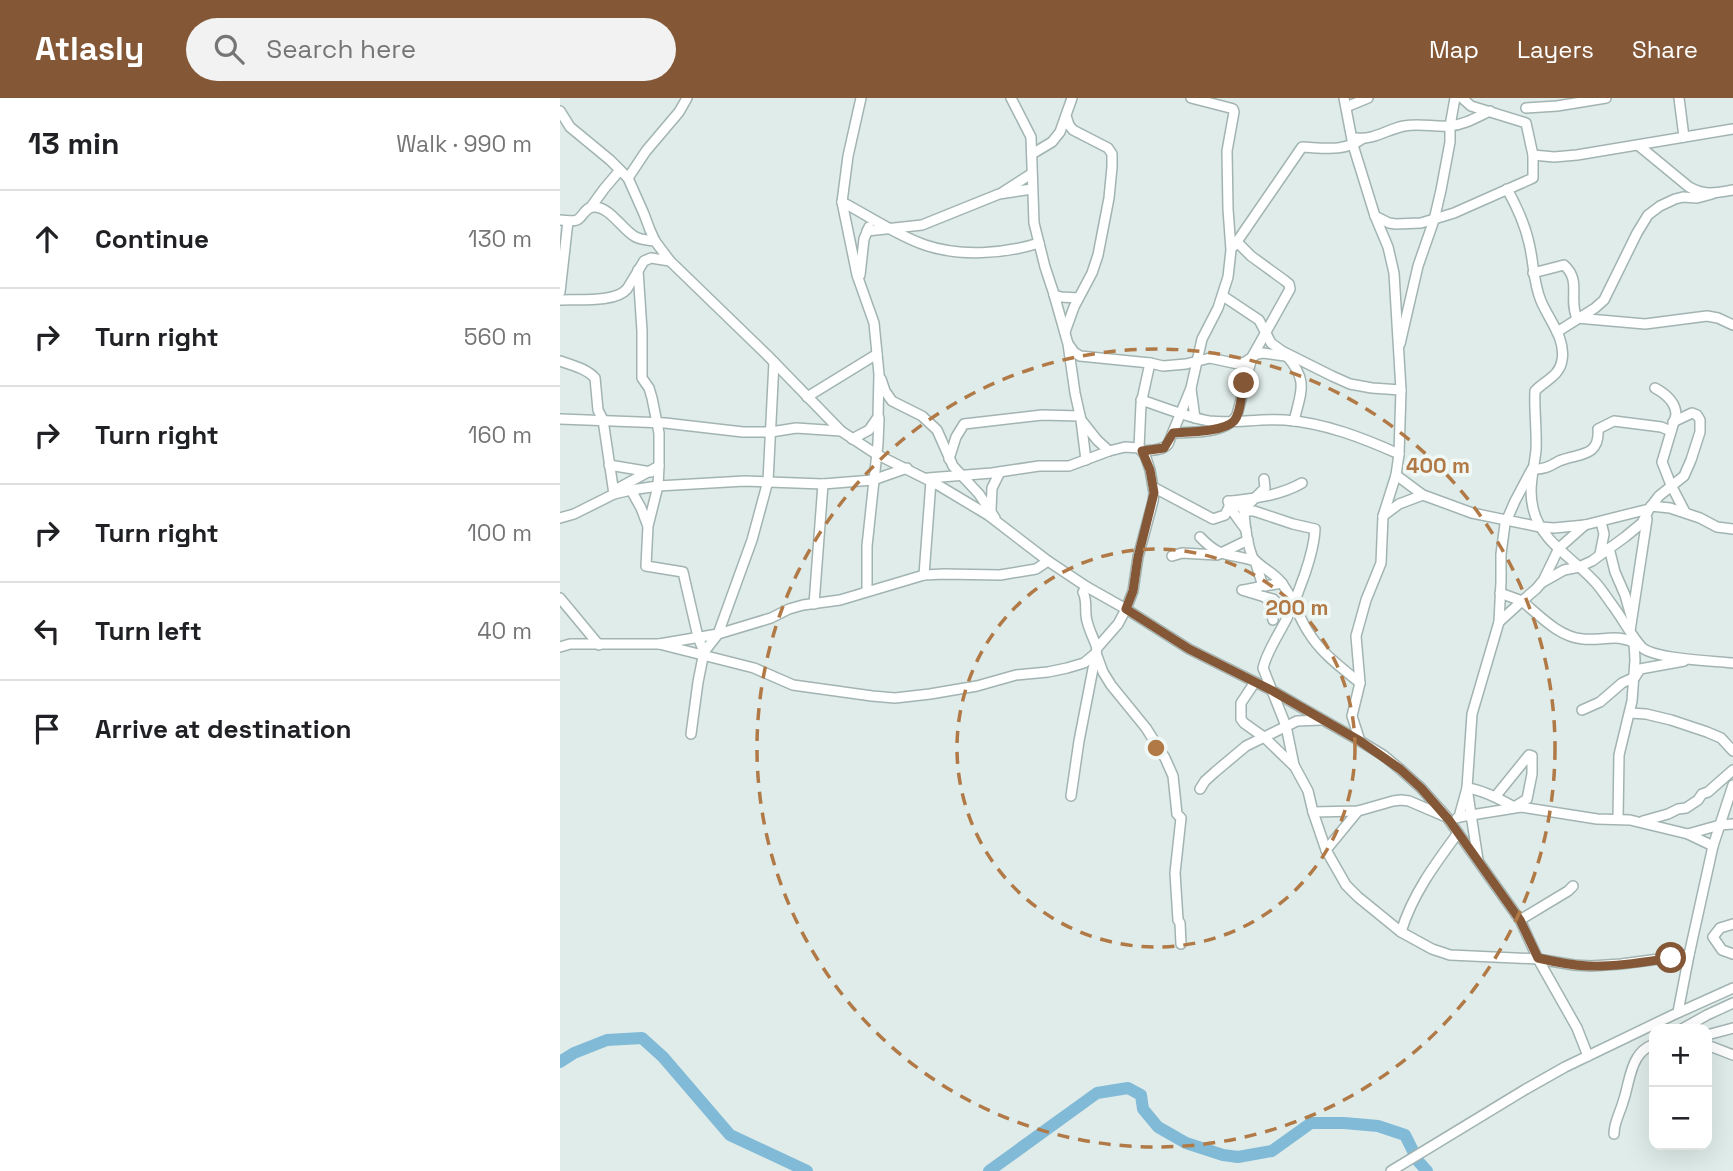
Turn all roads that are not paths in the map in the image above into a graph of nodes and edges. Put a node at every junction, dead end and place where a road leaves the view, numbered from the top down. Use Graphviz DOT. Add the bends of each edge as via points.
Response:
graph roads {
  1 [pos="687,98"];
  2 [pos="861,98"];
  3 [pos="1012,98"];
  4 [pos="1072,98"];
  5 [pos="1191,98"];
  6 [pos="1368,98"];
  7 [pos="1455,98"];
  8 [pos="1462,98"];
  9 [pos="1606,98"];
  10 [pos="1679,98"];
  11 [pos="1579,100"];
  12 [pos="1345,102"];
  13 [pos="1527,103"];
  14 [pos="560,111"];
  15 [pos="1490,111"];
  16 [pos="1066,116"];
  17 [pos="1526,123"];
  18 [pos="1450,126"];
  19 [pos="1733,129"];
  20 [pos="1073,130"];
  21 [pos="1060,132"];
  22 [pos="1684,137"];
  23 [pos="1352,141"];
  24 [pos="1638,145"];
  25 [pos="1032,154"];
  26 [pos="1534,155"];
  27 [pos="620,170"];
  28 [pos="1031,174"];
  29 [pos="628,178"];
  30 [pos="1507,189"];
  31 [pos="1032,190"];
  32 [pos="1733,190"];
  33 [pos="999,194"];
  34 [pos="1712,194"];
  35 [pos="842,202"];
  36 [pos="591,207"];
  37 [pos="1375,216"];
  38 [pos="873,219"];
  39 [pos="1434,219"];
  40 [pos="564,220"];
  41 [pos="889,228"];
  42 [pos="867,230"];
  43 [pos="655,242"];
  44 [pos="1039,243"];
  45 [pos="1234,246"];
  46 [pos="670,261"];
  47 [pos="638,270"];
  48 [pos="1533,273"];
  49 [pos="860,282"];
  50 [pos="560,292"];
  51 [pos="1054,295"];
  52 [pos="1223,296"];
  53 [pos="1078,298"];
  54 [pos="560,299"];
  55 [pos="1577,318"];
  56 [pos="1733,325"];
  57 [pos="1266,331"];
  58 [pos="1557,331"];
  59 [pos="1066,339"];
  60 [pos="1398,353"];
  61 [pos="1284,354"];
  62 [pos="877,355"];
  63 [pos="1252,357"];
  64 [pos="560,360"];
  65 [pos="774,362"];
  66 [pos="1197,362"];
  67 [pos="1150,363"];
  68 [pos="1320,371"];
  69 [pos="879,374"];
  70 [pos="1302,381"];
  71 [pos="1191,388"];
  72 [pos="1655,388"];
  73 [pos="1401,390"];
  74 [pos="807,397"];
  75 [pos="1141,400"];
  76 [pos="1181,413"];
  77 [pos="878,417"];
  78 [pos="1081,418"];
  79 [pos="1195,418"];
  80 [pos="560,419"];
  81 [pos="603,420"];
  82 [pos="1294,421"];
  83 [pos="1233,422"];
  84 [pos="1672,426"];
  85 [pos="658,428"];
  86 [pos="841,431"];
  87 [pos="771,432"];
  88 [pos="1173,433"];
  89 [pos="852,439"];
  90 [pos="1140,449"];
  91 [pos="1109,451"];
  92 [pos="876,454"];
  93 [pos="1399,454"];
  94 [pos="949,459"];
  95 [pos="1086,460"];
  96 [pos="609,465"];
  97 [pos="906,468"];
  98 [pos="655,469"];
  99 [pos="1532,469"];
  100 [pos="1000,472"];
  101 [pos="987,474"];
  102 [pos="1396,475"];
  103 [pos="962,476"];
  104 [pos="1264,479"];
  105 [pos="873,480"];
  106 [pos="928,480"];
  107 [pos="768,481"];
  108 [pos="822,484"];
  109 [pos="1302,484"];
  110 [pos="1671,485"];
  111 [pos="658,486"];
  112 [pos="1153,487"];
  113 [pos="992,488"];
  114 [pos="631,489"];
  115 [pos="614,492"];
  116 [pos="1423,495"];
  117 [pos="1256,498"];
  118 [pos="1231,504"];
  119 [pos="1650,508"];
  120 [pos="991,510"];
  121 [pos="1246,511"];
  122 [pos="1685,512"];
  123 [pos="1383,516"];
  124 [pos="560,518"];
  125 [pos="1507,520"];
  126 [pos="997,521"];
  127 [pos="1601,522"];
  128 [pos="1585,525"];
  129 [pos="648,526"];
  130 [pos="1540,527"];
  131 [pos="1733,529"];
  132 [pos="1247,535"];
  133 [pos="1200,537"];
  134 [pos="1559,548"];
  135 [pos="1605,551"];
  136 [pos="1220,553"];
  137 [pos="1172,556"];
  138 [pos="1048,561"];
  139 [pos="1255,561"];
  140 [pos="1579,567"];
  141 [pos="924,575"];
  142 [pos="1262,583"];
  143 [pos="1282,583"];
  144 [pos="1541,583"];
  145 [pos="1087,587"];
  146 [pos="867,591"];
  147 [pos="1500,593"];
  148 [pos="1265,597"];
  149 [pos="560,598"];
  150 [pos="1522,601"];
  151 [pos="1294,603"];
  152 [pos="814,604"];
  153 [pos="1126,609"];
  154 [pos="1288,614"];
  155 [pos="1273,620"];
  156 [pos="1632,620"];
  157 [pos="1499,622"];
  158 [pos="1630,631"];
  159 [pos="718,634"];
  160 [pos="698,637"];
  161 [pos="560,640"];
  162 [pos="1636,643"];
  163 [pos="659,644"];
  164 [pos="565,645"];
  165 [pos="599,645"];
  166 [pos="1096,651"];
  167 [pos="704,654"];
  168 [pos="1692,659"];
  169 [pos="1733,663"];
  170 [pos="1634,677"];
  171 [pos="1255,682"];
  172 [pos="1360,683"];
  173 [pos="1273,691"];
  174 [pos="1582,710"];
  175 [pos="1630,713"];
  176 [pos="1323,720"];
  177 [pos="1286,726"];
  178 [pos="691,734"];
  179 [pos="1265,738"];
  180 [pos="1721,738"];
  181 [pos="1733,740"];
  182 [pos="1360,741"];
  183 [pos="1733,751"];
  184 [pos="1294,767"];
  185 [pos="1733,770"];
  186 [pos="1733,785"];
  187 [pos="1467,788"];
  188 [pos="1200,789"];
  189 [pos="1071,796"];
  190 [pos="1495,797"];
  191 [pos="1514,807"];
  192 [pos="1359,811"];
  193 [pos="1313,812"];
  194 [pos="1472,816"];
  195 [pos="1460,817"];
  196 [pos="1447,818"];
  197 [pos="1618,819"];
  198 [pos="1641,822"];
  199 [pos="1733,824"];
  200 [pos="1720,825"];
  201 [pos="1458,833"];
  202 [pos="1688,834"];
  203 [pos="1713,846"];
  204 [pos="1326,849"];
  205 [pos="1478,862"];
  206 [pos="1573,886"];
  207 [pos="1520,920"];
  208 [pos="1733,924"];
  209 [pos="1401,932"];
  210 [pos="1181,944"];
  211 [pos="1733,954"];
  212 [pos="1689,956"];
  213 [pos="1538,958"];
  214 [pos="1733,988"];
  215 [pos="1733,1003"];
  216 [pos="1678,1012"];
  217 [pos="1691,1024"];
  218 [pos="1733,1028"];
  219 [pos="1712,1034"];
  220 [pos="1649,1046"];
  221 [pos="1712,1047"];
  222 [pos="1733,1055"];
  223 [pos="1588,1056"];
  224 [pos="1614,1135"];
  225 [pos="1391,1171"];
  1 -- 29 [label="street"];
  2 -- 35 [label="street"];
  3 -- 25 [label="street" via="1030,133"];
  4 -- 16 [label="street"];
  5 -- 45 [label="street" via="1233,109 1227,151"];
  6 -- 12 [label="street"];
  7 -- 18 [label="street"];
  8 -- 15 [label="street"];
  9 -- 11 [label="street"];
  10 -- 22 [label="street"];
  11 -- 13 [label="street"];
  12 -- 23 [label="street"];
  13 -- 17 [label="street"];
  14 -- 27 [label="street" via="570,127"];
  15 -- 17 [label="street"];
  15 -- 18 [label="street"];
  16 -- 20 [label="street"];
  16 -- 21 [label="street"];
  17 -- 26 [label="street"];
  18 -- 23 [label="street" via="1407,125"];
  18 -- 39 [label="street"];
  19 -- 22 [label="street"];
  20 -- 21 [label="street"];
  20 -- 53 [label="street" via="1111,150 1113,160 1098,255"];
  21 -- 25 [label="street"];
  22 -- 24 [label="street"];
  23 -- 37 [label="street"];
  23 -- 45 [label="street" via="1334,149 1302,147"];
  24 -- 26 [label="street" via="1577,155"];
  24 -- 34 [label="street" via="1689,187"];
  25 -- 28 [label="street"];
  26 -- 30 [label="street" via="1533,178"];
  27 -- 29 [label="street"];
  27 -- 36 [label="street"];
  28 -- 31 [label="street"];
  28 -- 33 [label="street"];
  29 -- 43 [label="street"];
  30 -- 39 [label="street"];
  30 -- 48 [label="street" via="1530,243"];
  31 -- 33 [label="street"];
  31 -- 44 [label="street"];
  32 -- 34 [label="street"];
  33 -- 41 [label="street" via="922,225"];
  34 -- 55 [label="street" via="1675,199 1648,215 1604,300"];
  35 -- 38 [label="street"];
  35 -- 49 [label="street"];
  36 -- 40 [label="street" via="579,219"];
  36 -- 43 [label="street" via="608,213 636,238"];
  37 -- 39 [label="street" via="1395,224"];
  37 -- 60 [label="street" via="1394,273"];
  38 -- 41 [label="street"];
  38 -- 42 [label="street"];
  39 -- 60 [label="street"];
  40 -- 50 [label="street"];
  41 -- 42 [label="street"];
  41 -- 44 [label="street" via="925,245 954,251 1010,250"];
  42 -- 49 [label="street"];
  43 -- 46 [label="street"];
  44 -- 51 [label="street"];
  45 -- 52 [label="street"];
  45 -- 57 [label="street" via="1290,287"];
  46 -- 47 [label="street" via="647,259"];
  46 -- 65 [label="street"];
  47 -- 54 [label="street" via="618,297"];
  47 -- 85 [label="street" via="642,378 649,388"];
  48 -- 55 [label="street" via="1564,265 1572,272"];
  48 -- 58 [label="street"];
  49 -- 62 [label="street" via="874,323"];
  51 -- 53 [label="street"];
  51 -- 59 [label="street"];
  52 -- 57 [label="street" via="1259,320"];
  52 -- 66 [label="street" via="1202,339"];
  53 -- 59 [label="street"];
  55 -- 56 [label="street" via="1645,324 1707,316"];
  55 -- 58 [label="street"];
  57 -- 61 [label="street"];
  57 -- 63 [label="street"];
  58 -- 99 [label="street" via="1562,364 1535,391"];
  59 -- 67 [label="street" via="1080,356"];
  59 -- 78 [label="street"];
  60 -- 73 [label="street"];
  61 -- 63 [label="street"];
  61 -- 68 [label="street"];
  61 -- 70 [label="street"];
  62 -- 69 [label="street"];
  62 -- 74 [label="street"];
  63 -- 66 [label="street" via="1238,364 1210,358"];
  63 -- 83 [label="street"];
  64 -- 81 [label="street" via="593,375"];
  65 -- 74 [label="street"];
  65 -- 87 [label="street"];
  66 -- 67 [label="street"];
  66 -- 71 [label="street"];
  67 -- 75 [label="street"];
  68 -- 70 [label="street"];
  68 -- 73 [label="street" via="1360,386"];
  69 -- 77 [label="street"];
  69 -- 94 [label="street" via="892,401 922,416 937,430"];
  70 -- 82 [label="street"];
  71 -- 76 [label="street"];
  71 -- 79 [label="street"];
  72 -- 84 [label="street" via="1675,407"];
  73 -- 93 [label="street"];
  74 -- 86 [label="street"];
  75 -- 76 [label="street"];
  75 -- 90 [label="street"];
  76 -- 79 [label="street"];
  76 -- 88 [label="street"];
  77 -- 89 [label="street" via="869,430"];
  77 -- 92 [label="street"];
  78 -- 91 [label="street"];
  78 -- 94 [label="street" via="1042,415 964,424"];
  78 -- 95 [label="street"];
  79 -- 83 [label="street"];
  80 -- 81 [label="street"];
  81 -- 85 [label="street"];
  81 -- 96 [label="street"];
  82 -- 83 [label="street"];
  82 -- 93 [label="street" via="1328,427"];
  83 -- 88 [label="street"];
  84 -- 99 [label="street" via="1614,421 1598,429 1597,444 1590,452"];
  84 -- 110 [label="street" via="1662,462"];
  84 -- 110 [label="street" via="1692,413 1698,415 1701,425 1687,470"];
  85 -- 87 [label="street" via="673,424"];
  85 -- 98 [label="street"];
  86 -- 87 [label="street" via="796,428"];
  86 -- 89 [label="street"];
  87 -- 107 [label="street"];
  88 -- 90 [label="street" via="1164,448"];
  89 -- 92 [label="street"];
  90 -- 91 [label="street"];
  90 -- 112 [label="street"];
  91 -- 95 [label="street"];
  92 -- 97 [label="street"];
  92 -- 105 [label="street"];
  93 -- 102 [label="street"];
  94 -- 103 [label="street"];
  95 -- 100 [label="street" via="1069,466"];
  96 -- 98 [label="street"];
  96 -- 115 [label="street"];
  97 -- 105 [label="street"];
  97 -- 106 [label="street"];
  98 -- 111 [label="street"];
  98 -- 115 [label="street"];
  99 -- 125 [label="street"];
  99 -- 130 [label="street" via="1532,507"];
  100 -- 101 [label="street"];
  100 -- 113 [label="street"];
  101 -- 103 [label="street"];
  101 -- 113 [label="street"];
  102 -- 116 [label="street"];
  102 -- 123 [label="street"];
  103 -- 106 [label="street"];
  103 -- 120 [label="street"];
  104 -- 117 [label="street" via="1265,488"];
  105 -- 108 [label="street"];
  105 -- 146 [label="street"];
  106 -- 126 [label="street"];
  106 -- 141 [label="street"];
  107 -- 108 [label="street"];
  107 -- 111 [label="street"];
  107 -- 159 [label="street"];
  108 -- 152 [label="street"];
  109 -- 117 [label="street"];
  110 -- 119 [label="street"];
  110 -- 122 [label="street"];
  111 -- 114 [label="street"];
  111 -- 129 [label="street"];
  112 -- 118 [label="street" via="1213,519 1225,515"];
  112 -- 153 [label="street"];
  113 -- 120 [label="street"];
  114 -- 115 [label="street"];
  114 -- 129 [label="street"];
  115 -- 124 [label="street"];
  116 -- 123 [label="street"];
  116 -- 125 [label="street" via="1481,516"];
  117 -- 118 [label="street"];
  117 -- 121 [label="street"];
  118 -- 121 [label="street"];
  118 -- 132 [label="street"];
  119 -- 122 [label="street"];
  119 -- 127 [label="street"];
  119 -- 135 [label="street" via="1642,523"];
  119 -- 156 [label="street"];
  120 -- 126 [label="street"];
  121 -- 132 [label="street"];
  121 -- 151 [label="street" via="1315,528"];
  122 -- 131 [label="street"];
  123 -- 172 [label="street" via="1381,563 1356,636"];
  125 -- 130 [label="street"];
  125 -- 147 [label="street"];
  126 -- 138 [label="street"];
  127 -- 128 [label="street"];
  127 -- 135 [label="street"];
  128 -- 130 [label="street"];
  128 -- 134 [label="street"];
  129 -- 160 [label="street" via="646,566 683,572"];
  130 -- 134 [label="street"];
  132 -- 136 [label="street"];
  132 -- 139 [label="street"];
  133 -- 136 [label="street"];
  134 -- 140 [label="street"];
  134 -- 144 [label="street"];
  135 -- 140 [label="street"];
  135 -- 156 [label="street"];
  136 -- 137 [label="street"];
  136 -- 139 [label="street"];
  138 -- 141 [label="street" via="1037,569 1008,575"];
  138 -- 145 [label="street"];
  139 -- 142 [label="street"];
  139 -- 143 [label="street"];
  140 -- 144 [label="street"];
  140 -- 158 [label="street"];
  141 -- 146 [label="street"];
  142 -- 143 [label="street"];
  142 -- 148 [label="street" via="1242,590"];
  143 -- 151 [label="street"];
  144 -- 150 [label="street"];
  145 -- 153 [label="street"];
  145 -- 166 [label="street" via="1083,592 1085,612"];
  146 -- 152 [label="street"];
  147 -- 150 [label="street"];
  147 -- 157 [label="street"];
  148 -- 154 [label="street"];
  148 -- 155 [label="street"];
  149 -- 165 [label="street"];
  150 -- 157 [label="street"];
  150 -- 162 [label="street" via="1564,634 1582,639 1627,638"];
  151 -- 154 [label="street"];
  151 -- 172 [label="street" via="1315,642"];
  152 -- 159 [label="street"];
  153 -- 166 [label="street"];
  153 -- 171 [label="street" via="1189,649"];
  154 -- 173 [label="street" via="1264,664"];
  156 -- 158 [label="street"];
  157 -- 187 [label="street" via="1472,714"];
  158 -- 162 [label="street"];
  159 -- 160 [label="street"];
  159 -- 167 [label="street"];
  160 -- 163 [label="street"];
  160 -- 167 [label="street"];
  161 -- 164 [label="street"];
  162 -- 168 [label="street" via="1654,654"];
  162 -- 170 [label="street"];
  163 -- 165 [label="street"];
  163 -- 167 [label="street"];
  164 -- 165 [label="street"];
  166 -- 167 [label="street" via="1084,663 1067,668 895,698 793,685"];
  166 -- 189 [label="street"];
  166 -- 210 [label="street" via="1107,679 1151,735 1173,776 1181,818 1175,873"];
  167 -- 178 [label="street"];
  168 -- 169 [label="street"];
  168 -- 170 [label="street" via="1640,669"];
  170 -- 174 [label="street"];
  170 -- 175 [label="street"];
  171 -- 173 [label="street"];
  171 -- 179 [label="street" via="1241,703 1241,719"];
  172 -- 182 [label="street" via="1352,716"];
  173 -- 176 [label="street"];
  173 -- 177 [label="street"];
  175 -- 180 [label="street" via="1671,720"];
  175 -- 197 [label="street" via="1619,755"];
  176 -- 177 [label="street"];
  176 -- 182 [label="street"];
  177 -- 179 [label="street"];
  177 -- 184 [label="street"];
  179 -- 184 [label="street"];
  179 -- 188 [label="street" via="1246,746"];
  180 -- 181 [label="street"];
  180 -- 183 [label="street"];
  182 -- 196 [label="street" via="1400,769"];
  184 -- 193 [label="street" via="1308,791"];
  185 -- 198 [label="street" via="1686,808"];
  186 -- 200 [label="street"];
  187 -- 190 [label="street"];
  187 -- 194 [label="street"];
  187 -- 195 [label="street"];
  190 -- 191 [label="street"];
  190 -- 191 [label="street" via="1528,755 1532,756 1527,799"];
  191 -- 194 [label="street"];
  191 -- 197 [label="street"];
  192 -- 193 [label="street"];
  192 -- 196 [label="street" via="1401,800"];
  192 -- 204 [label="street"];
  193 -- 204 [label="street"];
  194 -- 195 [label="street"];
  194 -- 205 [label="street"];
  195 -- 196 [label="street"];
  196 -- 201 [label="street"];
  197 -- 198 [label="street"];
  198 -- 202 [label="street"];
  199 -- 200 [label="street"];
  200 -- 202 [label="street"];
  200 -- 203 [label="street"];
  201 -- 205 [label="street"];
  201 -- 209 [label="street" via="1420,889"];
  202 -- 203 [label="street"];
  203 -- 212 [label="street"];
  204 -- 209 [label="street" via="1352,891"];
  205 -- 207 [label="street"];
  206 -- 207 [label="street"];
  207 -- 213 [label="street"];
  208 -- 211 [label="street" via="1720,928 1713,937 1722,950"];
  209 -- 213 [label="street" via="1450,955"];
  212 -- 213 [label="street" via="1591,966"];
  212 -- 216 [label="street"];
  213 -- 223 [label="street"];
  214 -- 216 [label="street"];
  215 -- 217 [label="street"];
  216 -- 223 [label="street"];
  218 -- 219 [label="street"];
  220 -- 224 [label="street" via="1637,1058 1629,1078"];
  221 -- 222 [label="street"];
  223 -- 225 [label="street"];
}
